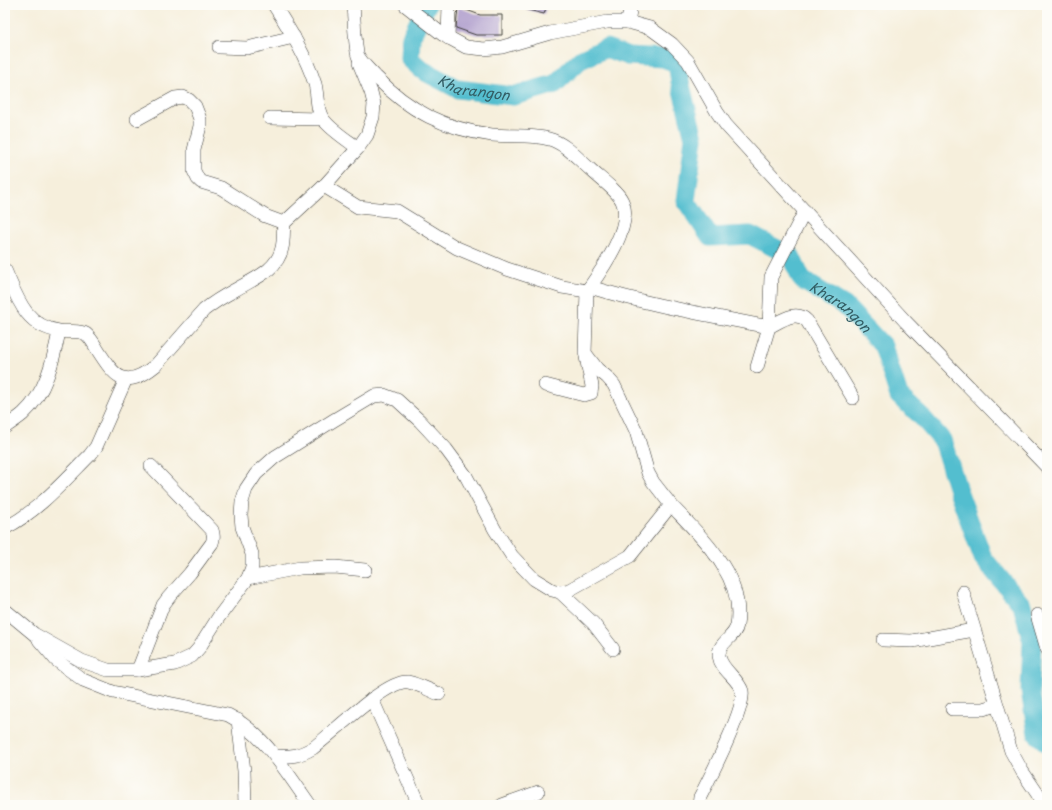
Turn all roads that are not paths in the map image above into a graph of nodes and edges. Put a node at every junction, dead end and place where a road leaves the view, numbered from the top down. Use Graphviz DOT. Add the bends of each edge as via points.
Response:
graph roads {
  1 [pos="274,5"];
  2 [pos="353,5"];
  3 [pos="405,5"];
  4 [pos="449,5"];
  5 [pos="630,5"];
  6 [pos="628,22"];
  7 [pos="445,36"];
  8 [pos="294,37"];
  9 [pos="219,47"];
  10 [pos="357,55"];
  11 [pos="270,118"];
  12 [pos="137,119"];
  13 [pos="322,119"];
  14 [pos="358,148"];
  15 [pos="324,186"];
  16 [pos="805,211"];
  17 [pos="284,223"];
  18 [pos="5,270"];
  19 [pos="589,289"];
  20 [pos="769,327"];
  21 [pos="59,332"];
  22 [pos="585,353"];
  23 [pos="758,367"];
  24 [pos="126,379"];
  25 [pos="545,385"];
  26 [pos="853,398"];
  27 [pos="5,427"];
  28 [pos="151,466"];
  29 [pos="1047,467"];
  30 [pos="671,505"];
  31 [pos="5,528"];
  32 [pos="365,570"];
  33 [pos="248,578"];
  34 [pos="560,592"];
  35 [pos="963,592"];
  36 [pos="5,610"];
  37 [pos="1037,615"];
  38 [pos="974,630"];
  39 [pos="34,634"];
  40 [pos="883,640"];
  41 [pos="613,649"];
  42 [pos="1047,649"];
  43 [pos="138,670"];
  44 [pos="439,694"];
  45 [pos="372,699"];
  46 [pos="996,705"];
  47 [pos="952,709"];
  48 [pos="238,720"];
  49 [pos="276,756"];
  50 [pos="538,792"];
  51 [pos="246,805"];
  52 [pos="310,805"];
  53 [pos="419,805"];
  54 [pos="502,805"];
  55 [pos="699,805"];
  56 [pos="1045,805"];
  1 -- 8 [label="street"];
  2 -- 10 [label="street"];
  3 -- 7 [label="street"];
  4 -- 7 [label="street"];
  5 -- 6 [label="street"];
  6 -- 7 [label="street" via="607,22 484,49 466,47"];
  6 -- 16 [label="street" via="650,28 672,44 688,61 726,125"];
  8 -- 9 [label="street" via="247,48"];
  8 -- 13 [label="street" via="315,84"];
  10 -- 14 [label="street" via="371,92 374,110 371,126"];
  10 -- 19 [label="street" via="400,100 417,111 443,123 475,132 540,137 557,142 619,196 624,205 621,232 615,248"];
  11 -- 13 [label="street"];
  12 -- 17 [label="street" via="175,98 183,97 189,100 200,119 194,150 194,171 198,179 221,188 264,216"];
  13 -- 14 [label="street"];
  14 -- 15 [label="street"];
  15 -- 17 [label="street"];
  15 -- 19 [label="street" via="358,207 397,211 457,248 507,269 562,287"];
  16 -- 20 [label="street" via="770,282"];
  16 -- 29 [label="street" via="906,322"];
  17 -- 24 [label="street" via="282,249 273,266 257,279 204,310 148,372 140,377"];
  18 -- 21 [label="street" via="22,308 36,323"];
  19 -- 20 [label="street"];
  19 -- 22 [label="street"];
  20 -- 23 [label="street"];
  20 -- 26 [label="street" via="792,316 804,317"];
  21 -- 24 [label="street" via="76,331 88,336 113,372"];
  21 -- 27 [label="street" via="46,381 24,413"];
  22 -- 25 [label="street" via="592,386 591,393 584,395"];
  22 -- 30 [label="street" via="614,385 636,431 648,473"];
  24 -- 31 [label="street" via="90,455 31,511"];
  28 -- 43 [label="street" via="212,530 214,539 163,605"];
  30 -- 34 [label="street" via="630,556 575,587"];
  30 -- 55 [label="street" via="720,560 737,602 736,629 722,644 719,656 743,696 726,744 700,797"];
  32 -- 33 [label="street" via="335,567 300,568"];
  33 -- 34 [label="street" via="253,560 242,527 241,515 246,489 256,474 275,457 334,420 374,396 384,395 397,400 446,449 466,476 512,556 534,579"];
  33 -- 43 [label="street" via="192,656 175,664"];
  34 -- 41 [label="street" via="593,623"];
  35 -- 38 [label="street"];
  36 -- 39 [label="street"];
  37 -- 42 [label="street"];
  38 -- 40 [label="street" via="912,641"];
  38 -- 46 [label="street"];
  39 -- 43 [label="street" via="82,661 108,670"];
  39 -- 48 [label="street" via="56,660 83,680 113,692 228,715"];
  44 -- 45 [label="street" via="406,682"];
  45 -- 49 [label="street" via="313,748 293,757"];
  45 -- 53 [label="street"];
  46 -- 47 [label="street" via="983,709"];
  46 -- 56 [label="street" via="1011,751"];
  48 -- 49 [label="street"];
  48 -- 51 [label="street"];
  49 -- 52 [label="street"];
  50 -- 54 [label="street"];
}
